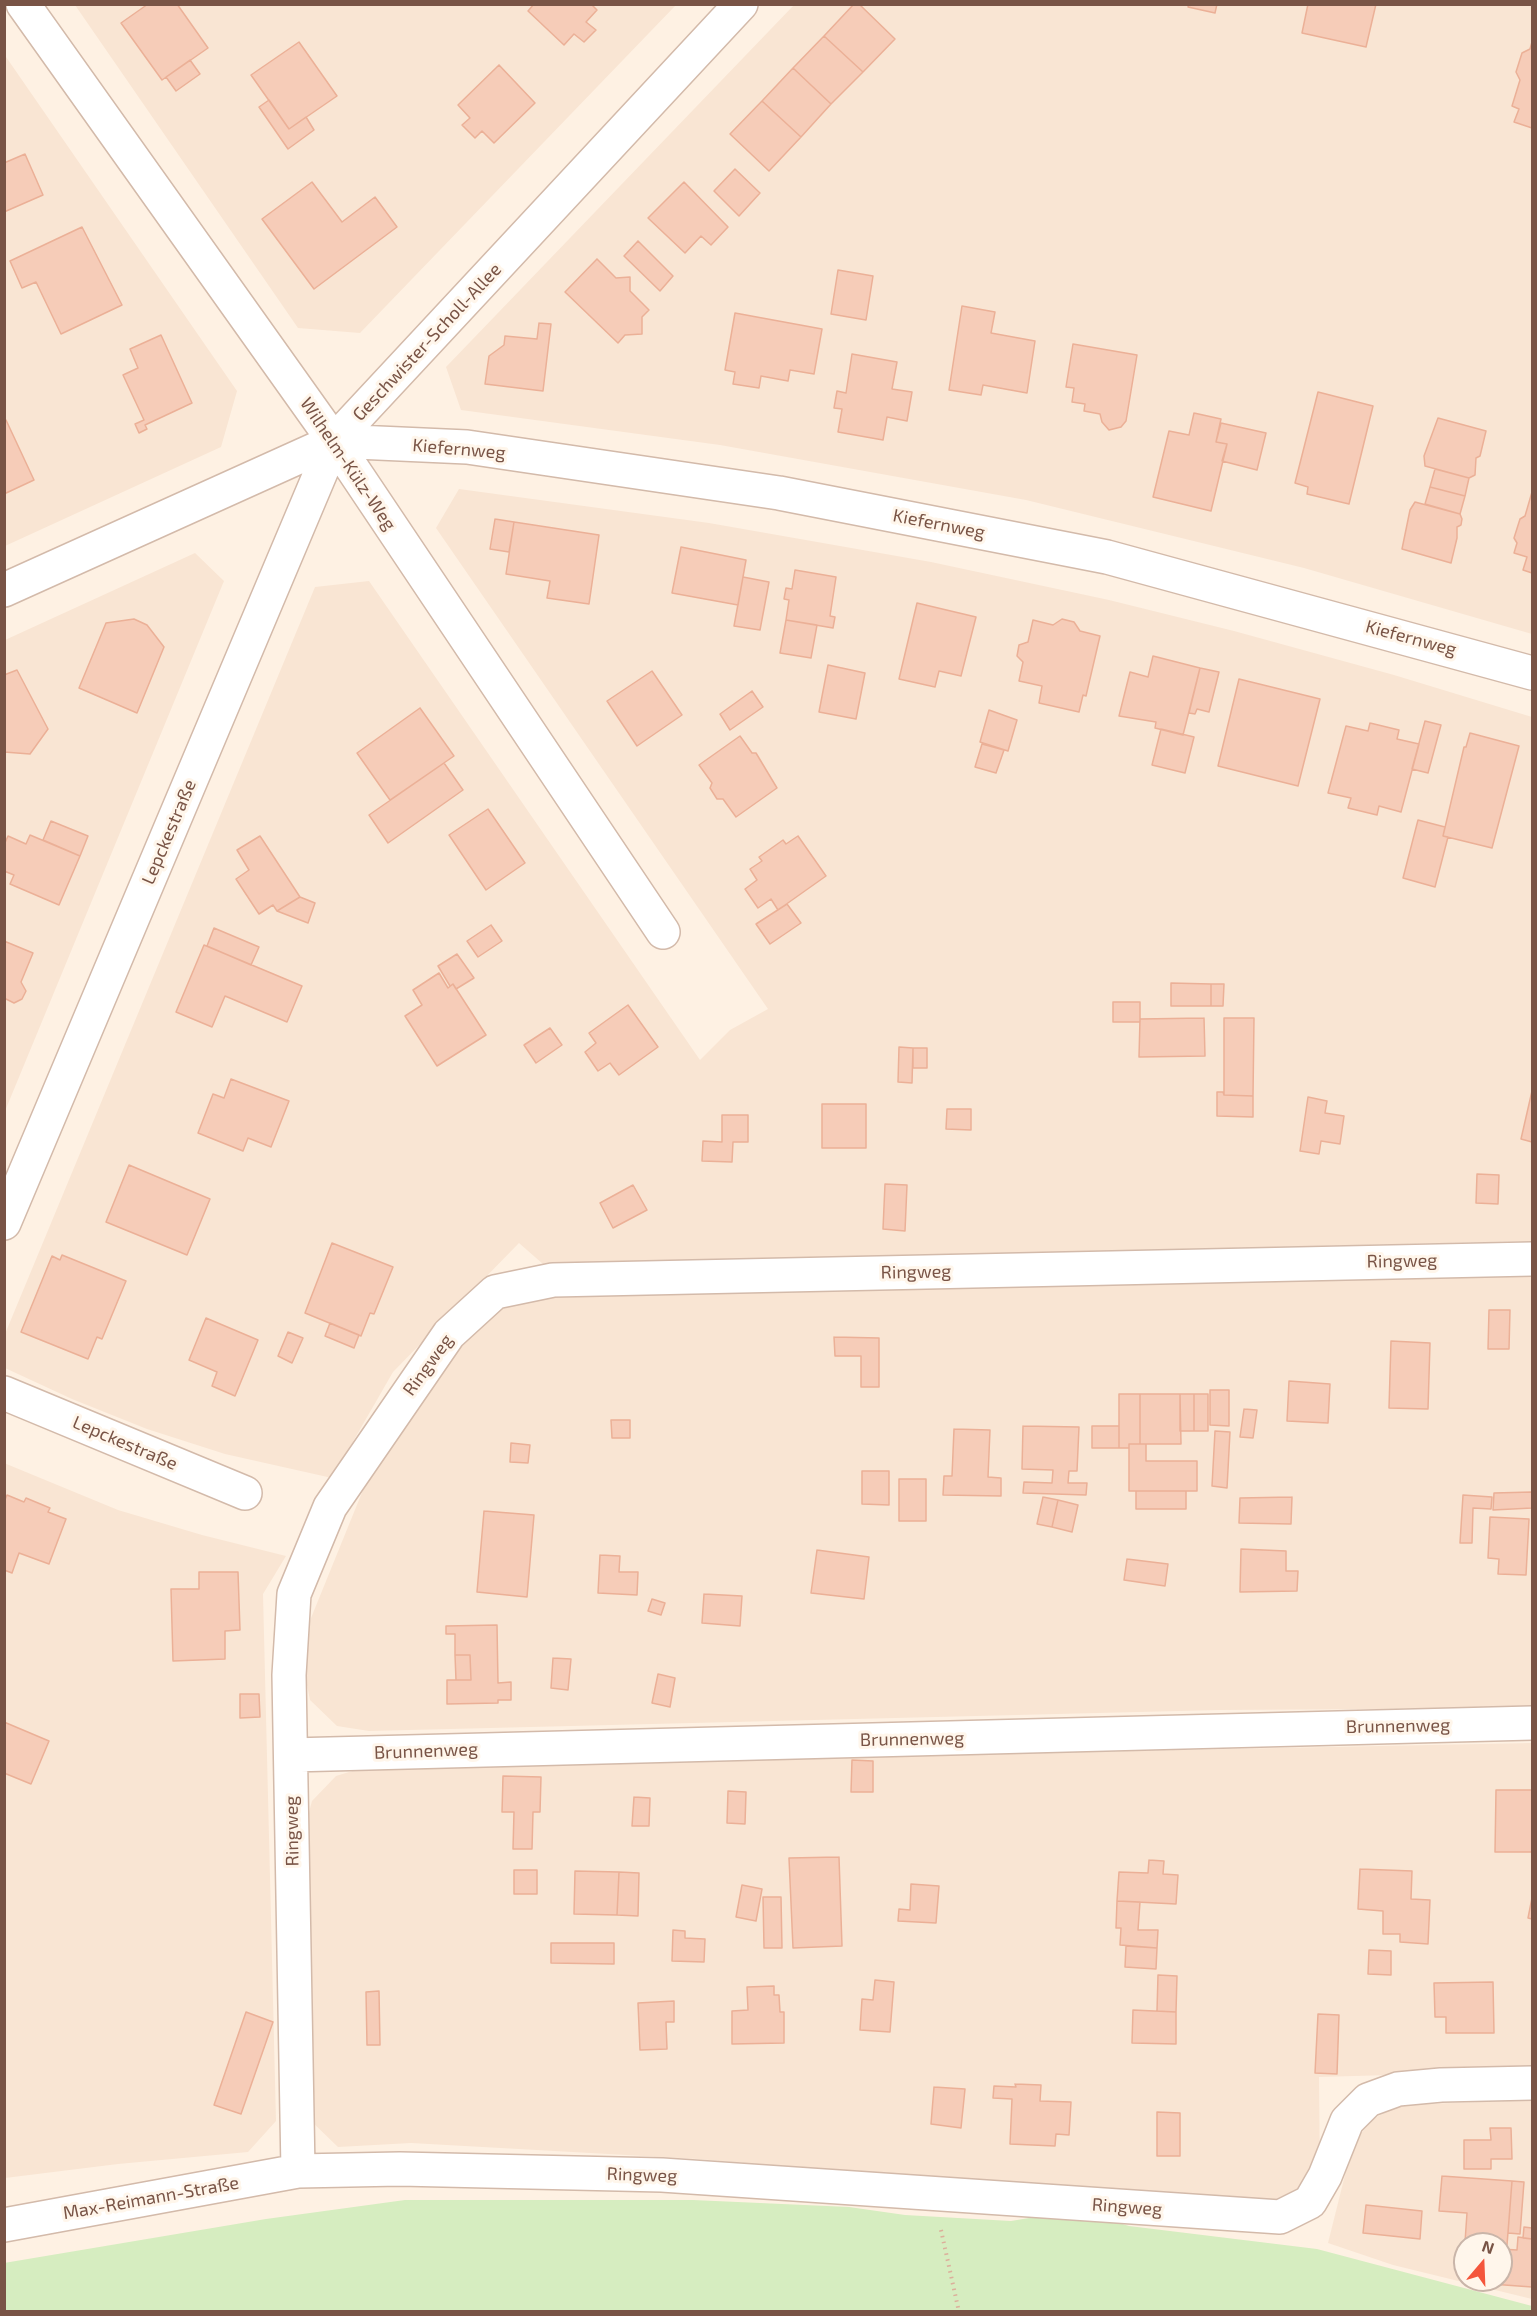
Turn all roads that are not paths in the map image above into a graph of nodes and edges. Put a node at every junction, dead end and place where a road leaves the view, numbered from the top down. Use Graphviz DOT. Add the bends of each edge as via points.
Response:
graph roads {
  1 [pos="23,4"];
  2 [pos="741,4"];
  3 [pos="334,441"];
  4 [pos="4,590"];
  5 [pos="1533,673"];
  6 [pos="663,932"];
  7 [pos="4,1223"];
  8 [pos="1533,1258"];
  9 [pos="4,1393"];
  10 [pos="245,1493"];
  11 [pos="1533,1723"];
  12 [pos="291,1755"];
  13 [pos="1533,2084"];
  14 [pos="298,2171"];
  15 [pos="4,2224"];
  1 -- 3 [label="street, Wilhelm-Külz-Weg"];
  2 -- 3 [label="street, Geschwister-Scholl-Allee"];
  3 -- 4 [label="street, Geschwister-Scholl-Allee"];
  3 -- 5 [label="street, Kiefernweg" via="467,447 779,494 1107,557"];
  3 -- 6 [label="street, Wilhelm-Külz-Weg"];
  3 -- 7 [label="street, Lepckestraße"];
  8 -- 12 [label="street, Ringweg" via="553,1280 495,1292 449,1334 330,1507 294,1594 289,1675"];
  9 -- 10 [label="street, Lepckestraße"];
  11 -- 12 [label="street, Brunnenweg"];
  12 -- 14 [label="street, Ringweg"];
  13 -- 14 [label="street, Ringweg" via="1398,2089 1368,2100 1347,2121 1310,2202 1280,2217 662,2175 400,2169"];
  14 -- 15 [label="street, Max-Reimann-Straße"];
}
